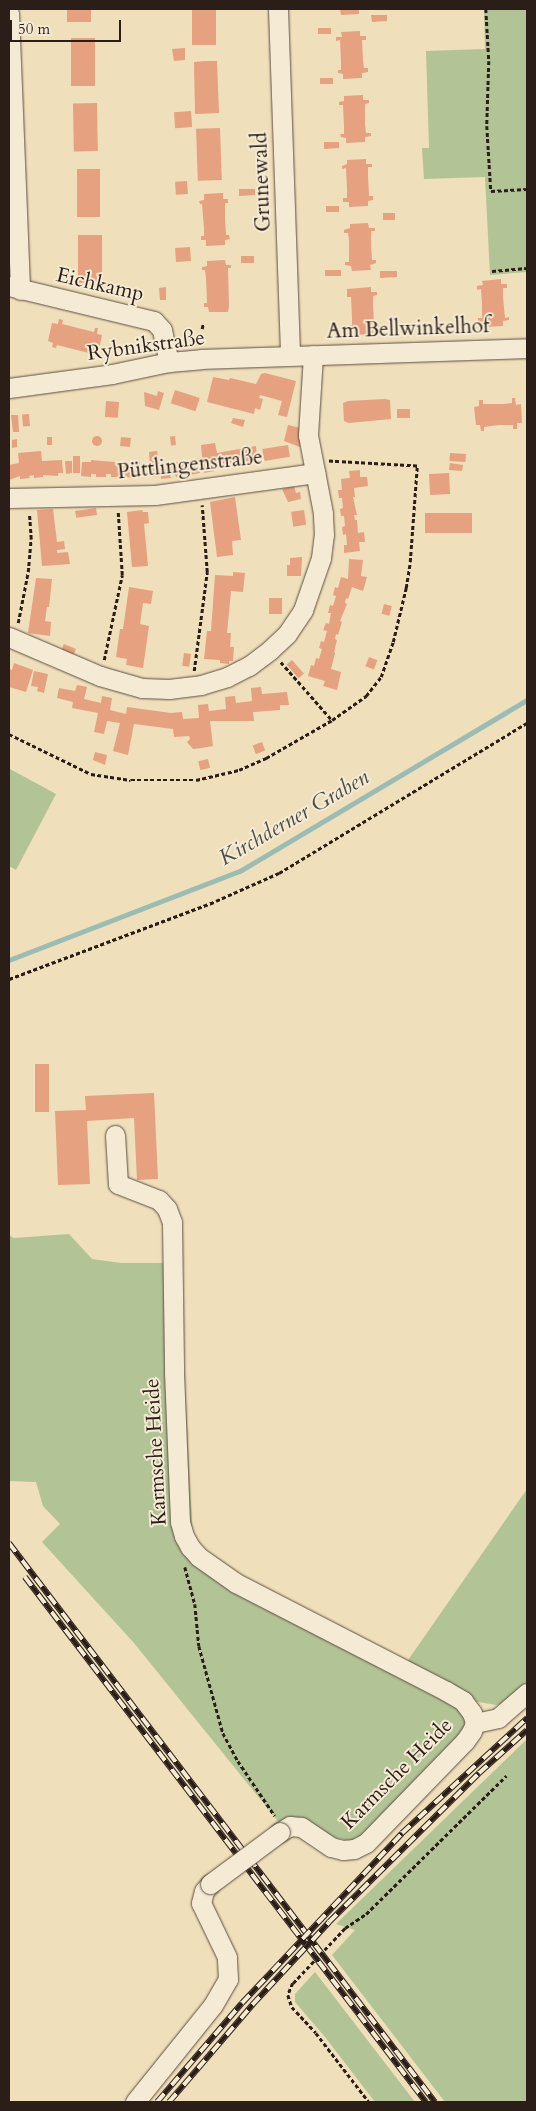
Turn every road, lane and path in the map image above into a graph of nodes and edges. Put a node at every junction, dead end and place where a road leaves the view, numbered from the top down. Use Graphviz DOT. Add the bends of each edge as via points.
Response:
graph roads {
  1 [pos="278,9"];
  2 [pos="486,9"];
  3 [pos="9,13"];
  4 [pos="527,189"];
  5 [pos="527,268"];
  6 [pos="492,272"];
  7 [pos="15,288"];
  8 [pos="203,324"];
  9 [pos="202,329"];
  10 [pos="527,348"];
  11 [pos="290,354"];
  12 [pos="313,355"];
  13 [pos="169,362"];
  14 [pos="9,388"];
  15 [pos="315,473"];
  16 [pos="200,490"];
  17 [pos="116,496"];
  18 [pos="18,497"];
  19 [pos="12,638"];
  20 [pos="270,650"];
  21 [pos="100,676"];
  22 [pos="192,687"];
  23 [pos="332,720"];
  24 [pos="527,723"];
  25 [pos="9,979"];
  26 [pos="115,1135"];
  27 [pos="184,1536"];
  28 [pos="527,1693"];
  29 [pos="475,1723"];
  30 [pos="506,1776"];
  31 [pos="282,1831"];
  32 [pos="135,2102"];
  33 [pos="369,2102"];
  1 -- 11 [label="street, Grunewald"];
  2 -- 4 [label="path" via="491,191"];
  3 -- 7 [label="street, Eichkamp"];
  5 -- 6 [label="path"];
  7 -- 13 [label="street, Eichkamp" via="154,321 162,330"];
  8 -- 9 [label="path"];
  10 -- 12 [label="street, Am Bellwinkelhof"];
  11 -- 12 [label="street, Am Bellwinkelhof"];
  11 -- 13 [label="street, Rybnikstraße"];
  12 -- 15 [label="street" via="308,435"];
  13 -- 14 [label="street, Rybnikstraße" via="112,374"];
  15 -- 16 [label="street, Püttlingenstraße"];
  15 -- 20 [label="street" via="323,513 321,558 302,610 287,634"];
  16 -- 17 [label="street, Püttlingenstraße"];
  16 -- 22 [label="path" via="207,572"];
  17 -- 18 [label="street, Püttlingenstraße"];
  17 -- 21 [label="path" via="122,575"];
  18 -- 19 [label="path" via="31,539 28,572"];
  19 -- 21 [label="street"];
  20 -- 22 [label="street" via="228,677"];
  20 -- 23 [label="path"];
  21 -- 22 [label="street" via="142,688"];
  24 -- 25 [label="path" via="279,873 216,901"];
  26 -- 27 [label="street, Karmsche Heide" via="118,1184 159,1200 172,1222 174,1372 180,1522"];
  27 -- 29 [label="street, Karmsche Heide" via="199,1557 236,1583 446,1691 463,1702"];
  27 -- 31 [label="path" via="183,1559 195,1604 199,1646 223,1733"];
  28 -- 29 [label="street, Karmsche Heide" via="498,1718"];
  29 -- 31 [label="street, Karmsche Heide" via="465,1741 366,1842 354,1849 332,1847 301,1827 290,1826"];
  30 -- 33 [label="path, bridge" via="366,1914 345,1928 293,1983 288,1996 292,2007"];
  31 -- 32 [label="street, bridge" via="204,1891 201,1903 227,1957 228,1979 213,2005"];
}
